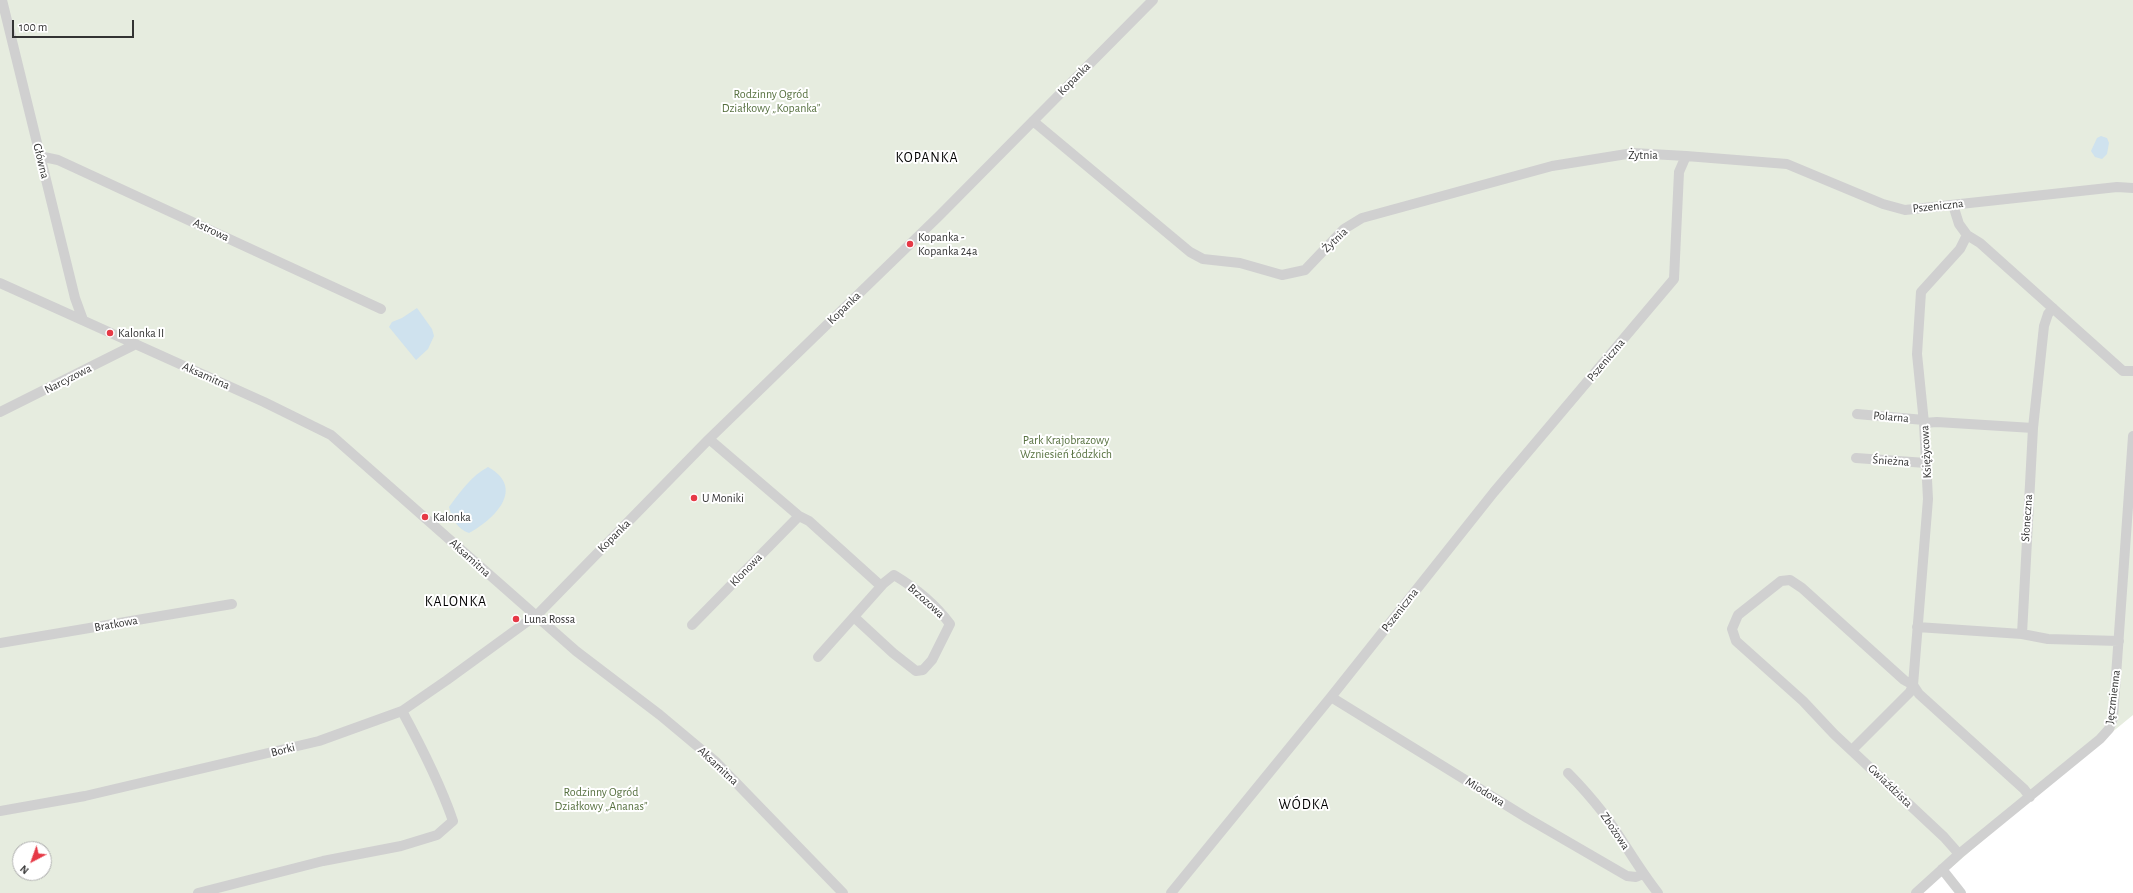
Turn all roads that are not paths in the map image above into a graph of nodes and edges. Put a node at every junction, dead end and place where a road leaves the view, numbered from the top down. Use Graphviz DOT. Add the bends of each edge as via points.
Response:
graph roads {
  1 [pos="2,0"];
  2 [pos="1153,0"];
  3 [pos="1033,120"];
  4 [pos="40,156"];
  5 [pos="1686,156"];
  6 [pos="2133,188"];
  7 [pos="1953,205"];
  8 [pos="1967,235"];
  9 [pos="0,283"];
  10 [pos="381,308"];
  11 [pos="2053,308"];
  12 [pos="83,320"];
  13 [pos="136,344"];
  14 [pos="2133,371"];
  15 [pos="0,412"];
  16 [pos="1857,414"];
  17 [pos="1924,422"];
  18 [pos="2033,428"];
  19 [pos="2133,436"];
  20 [pos="709,439"];
  21 [pos="1856,458"];
  22 [pos="1926,463"];
  23 [pos="799,516"];
  24 [pos="881,586"];
  25 [pos="232,604"];
  26 [pos="535,615"];
  27 [pos="854,617"];
  28 [pos="692,625"];
  29 [pos="1917,627"];
  30 [pos="2022,634"];
  31 [pos="2119,641"];
  32 [pos="0,643"];
  33 [pos="818,657"];
  34 [pos="1913,685"];
  35 [pos="1331,697"];
  36 [pos="402,711"];
  37 [pos="1852,750"];
  38 [pos="1568,773"];
  39 [pos="2030,797"];
  40 [pos="0,810"];
  41 [pos="1960,854"];
  42 [pos="1942,869"];
  43 [pos="1643,874"];
  44 [pos="198,893"];
  45 [pos="843,893"];
  46 [pos="1171,893"];
  47 [pos="1658,893"];
  48 [pos="1916,893"];
  49 [pos="1961,893"];
  1 -- 4 [label="street, Główna"];
  2 -- 3 [label="street, Kopanka"];
  3 -- 5 [label="street, Żytnia" via="1190,252 1203,259 1240,263 1282,275 1305,270 1344,229 1362,218 1552,166 1633,153"];
  3 -- 20 [label="street, Kopanka" via="939,216"];
  4 -- 10 [label="street, Astrowa" via="58,160"];
  4 -- 12 [label="street, Główna" via="78,312"];
  5 -- 7 [label="street, Pszeniczna" via="1786,164 1883,204 1905,210"];
  5 -- 35 [label="street, Pszeniczna" via="1679,172 1674,279 1494,492"];
  6 -- 7 [label="street, Pszeniczna" via="2117,187"];
  7 -- 8 [label="street" via="1959,224"];
  8 -- 11 [label="street" via="1980,243"];
  8 -- 17 [label="street, Księżycowa" via="1960,249 1921,292 1916,354"];
  9 -- 12 [label="street, Aksamitna"];
  11 -- 14 [label="street" via="2123,371"];
  11 -- 18 [label="street, Słoneczna" via="2044,326"];
  12 -- 13 [label="street, Aksamitna"];
  13 -- 15 [label="street, Narcyzowa"];
  13 -- 26 [label="street, Aksamitna" via="331,435"];
  16 -- 17 [label="street, Polarna"];
  17 -- 18 [label="street, Polarna"];
  17 -- 22 [label="street, Księżycowa"];
  18 -- 30 [label="street, Słoneczna"];
  19 -- 31 [label="street, Jęczmienna"];
  20 -- 23 [label="street"];
  20 -- 26 [label="street, Kopanka"];
  21 -- 22 [label="street, Śnieżna"];
  22 -- 29 [label="street, Księżycowa" via="1928,499"];
  23 -- 24 [label="street" via="809,521"];
  23 -- 28 [label="street, Klonowa"];
  24 -- 27 [label="street, Brzozowa"];
  24 -- 27 [label="street, Brzozowa" via="894,575 911,586 944,615 950,624 932,660 923,670 916,671"];
  25 -- 32 [label="street, Bratkowa"];
  26 -- 36 [label="street, Borki"];
  26 -- 45 [label="street, Aksamitna" via="715,762"];
  27 -- 33 [label="street, Brzozowa"];
  29 -- 30 [label="street"];
  29 -- 34 [label="street, Księżycowa"];
  30 -- 31 [label="street" via="2048,639"];
  31 -- 39 [label="street, Jęczmienna" via="2109,729"];
  34 -- 37 [label="street" via="1910,692"];
  34 -- 37 [label="street, Gwiaździsta" via="1904,680 1790,580 1781,581 1738,615 1732,629 1736,641 1803,701"];
  34 -- 39 [label="street" via="1919,694"];
  35 -- 43 [label="street, Miodowa" via="1527,818 1627,876 1636,877"];
  35 -- 46 [label="street, Pszeniczna"];
  36 -- 40 [label="street, Borki" via="344,734 267,754 85,796"];
  36 -- 44 [label="street" via="418,740 453,821 437,835 401,846 323,862"];
  37 -- 41 [label="street, Gwiaździsta"];
  38 -- 43 [label="street, Zbożowa" via="1605,816"];
  39 -- 41 [label="street, Jęczmienna"];
  41 -- 42 [label="street, Jęczmienna"];
  42 -- 48 [label="street, Jęczmienna"];
  42 -- 49 [label="street"];
  43 -- 47 [label="street, Zbożowa"];
}
